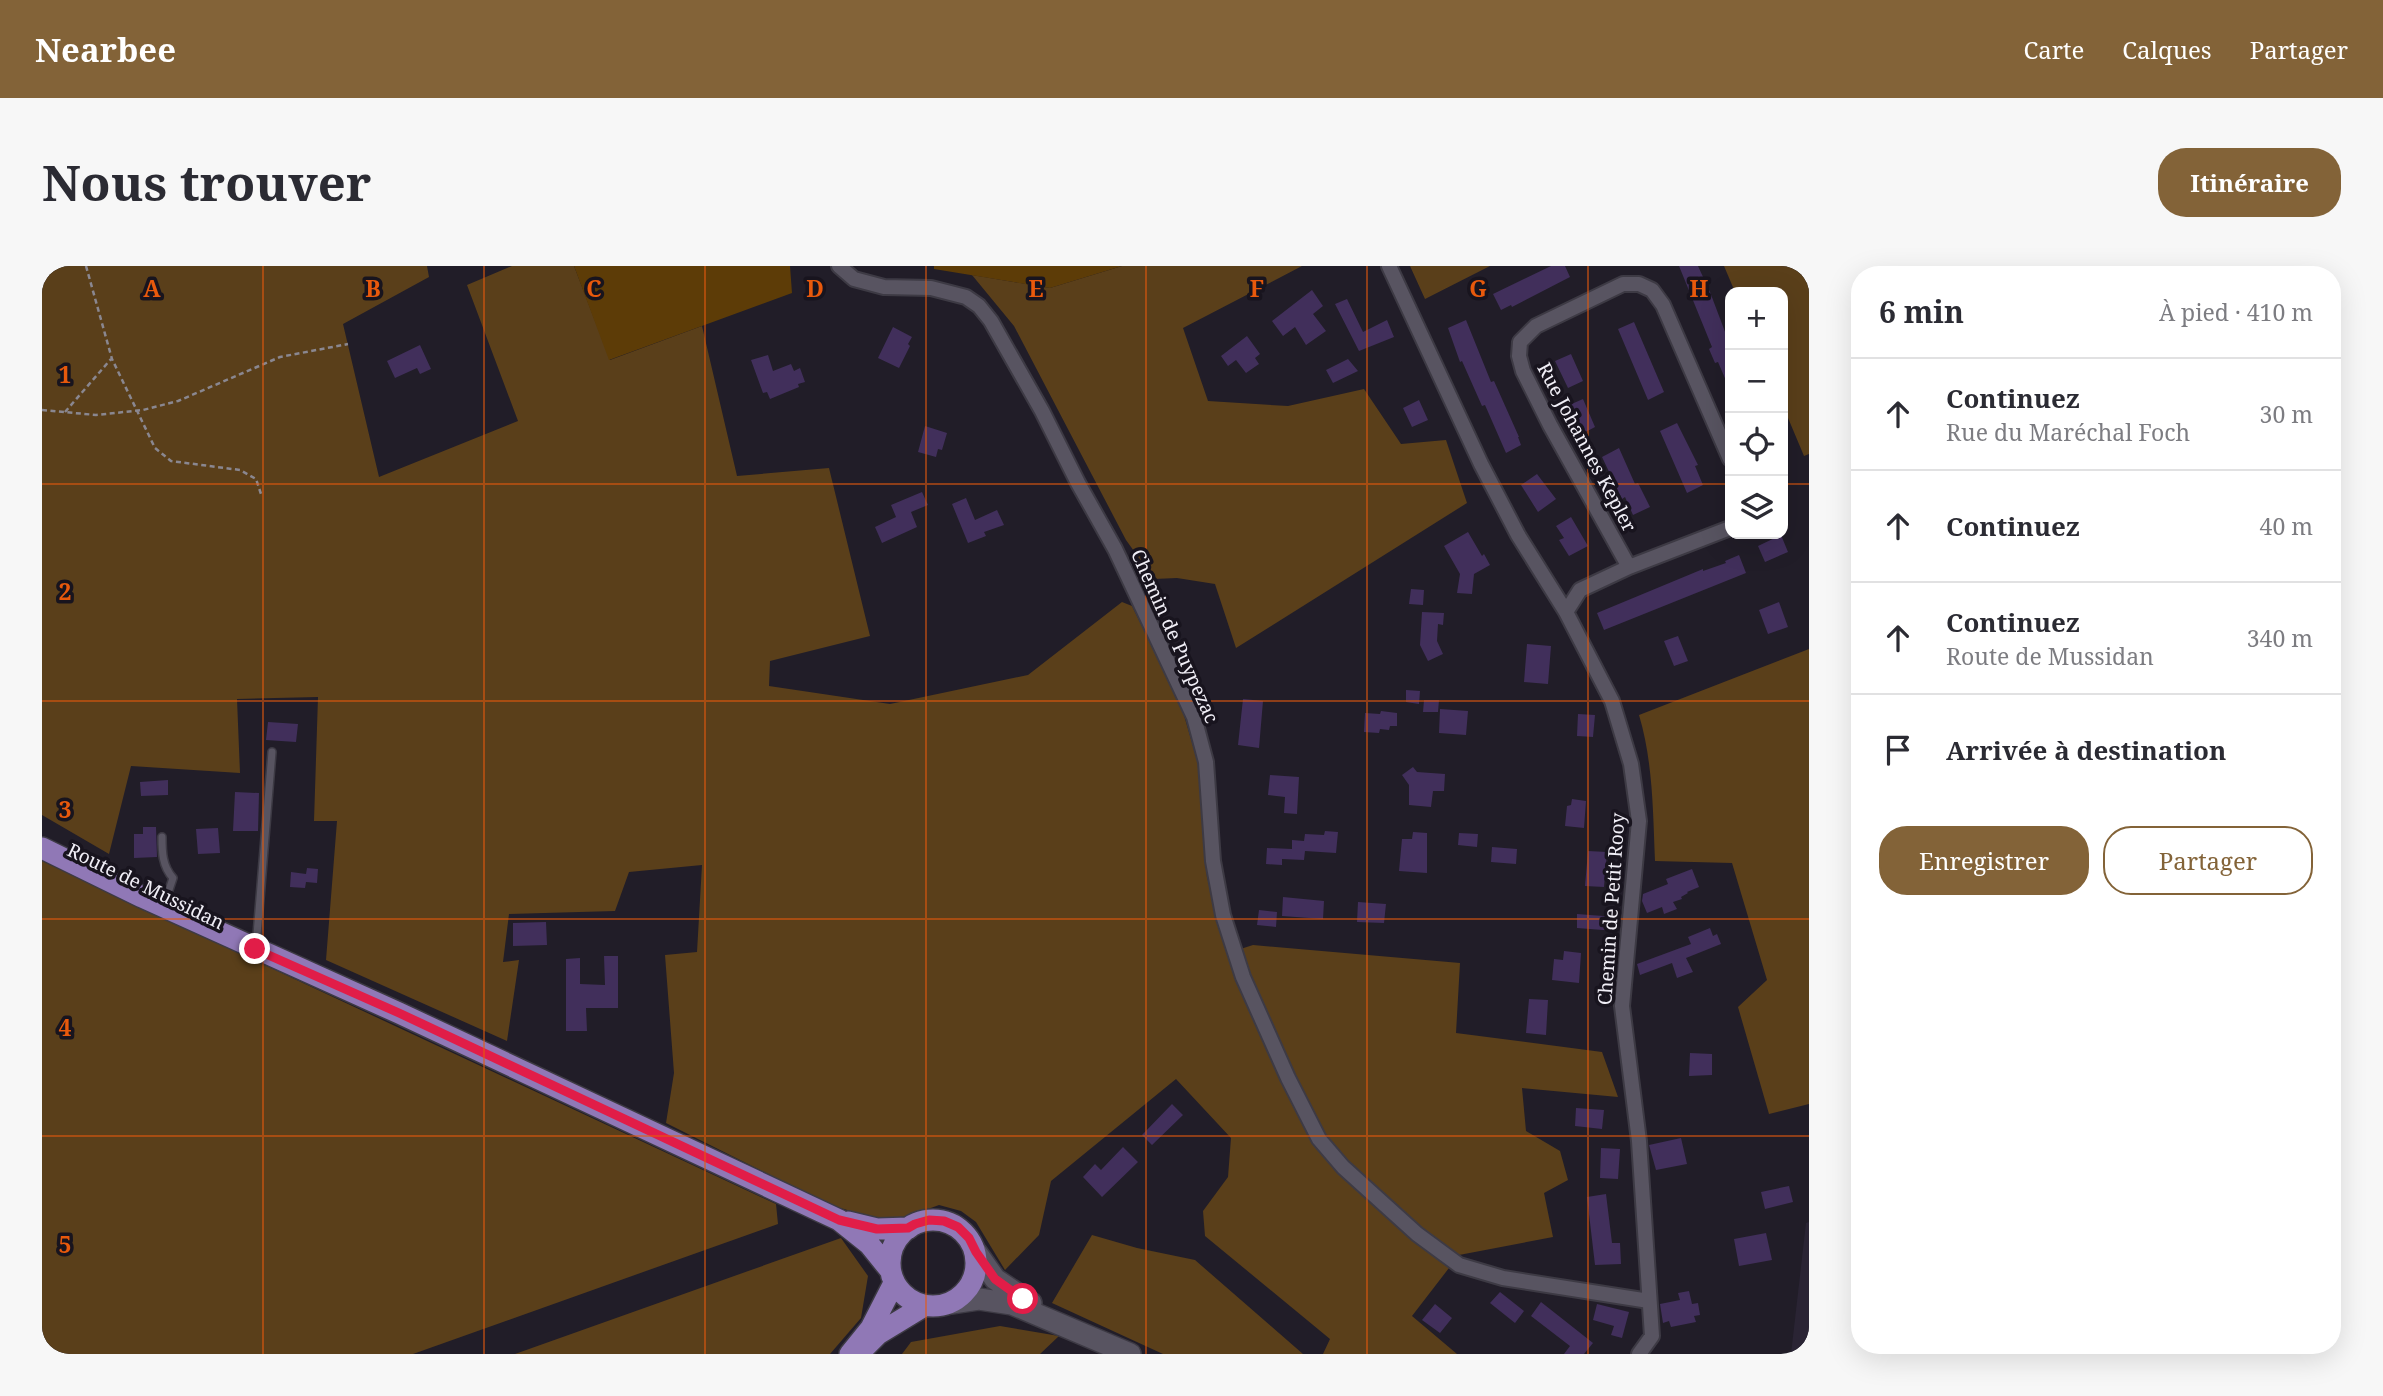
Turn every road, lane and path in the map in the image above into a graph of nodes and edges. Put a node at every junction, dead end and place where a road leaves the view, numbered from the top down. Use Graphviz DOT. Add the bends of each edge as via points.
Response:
graph roads {
  1 [pos="86,266"];
  2 [pos="839,266"];
  3 [pos="1389,266"];
  4 [pos="348,344"];
  5 [pos="112,359"];
  6 [pos="42,410"];
  7 [pos="137,410"];
  8 [pos="65,412"];
  9 [pos="1725,447"];
  10 [pos="261,494"];
  11 [pos="1725,530"];
  12 [pos="1629,567"];
  13 [pos="1566,612"];
  14 [pos="272,752"];
  15 [pos="42,835"];
  16 [pos="162,837"];
  17 [pos="42,848"];
  18 [pos="167,896"];
  19 [pos="257,945"];
  20 [pos="839,1220"];
  21 [pos="908,1228"];
  22 [pos="976,1252"];
  23 [pos="892,1276"];
  24 [pos="1649,1301"];
  25 [pos="952,1303"];
  26 [pos="924,1306"];
  27 [pos="1065,1325"];
  28 [pos="850,1354"];
  29 [pos="857,1354"];
  30 [pos="1130,1354"];
  31 [pos="1639,1354"];
  1 -- 5 [label="path"];
  2 -- 24 [label="street, Chemin de Puypezac" via="854,279 884,287 931,288 979,306 1042,411 1115,549 1194,717 1206,762 1213,861 1223,915 1243,977 1319,1139 1352,1176 1458,1265 1503,1278"];
  3 -- 13 [label="street, Chemin de Petit Rooy" via="1481,464"];
  4 -- 7 [label="path" via="279,357 177,401"];
  5 -- 7 [label="path"];
  5 -- 8 [label="path"];
  6 -- 8 [label="path"];
  7 -- 8 [label="path" via="96,415"];
  7 -- 10 [label="path" via="155,448 172,461 240,470 256,479"];
  9 -- 12 [label="street, Rue Johannes Kepler" via="1663,305 1652,290 1639,284 1623,285 1536,326 1520,342 1523,371"];
  11 -- 12 [label="street"];
  12 -- 13 [label="street" via="1580,590"];
  13 -- 24 [label="street, Chemin de Petit Rooy" via="1612,701 1631,764 1639,821 1622,1006 1639,1141"];
  14 -- 19 [label="lane"];
  15 -- 18 [label="main road, Route de Mussidan"];
  16 -- 18 [label="lane" via="167,872 173,878"];
  17 -- 19 [label="main road, Route de Mussidan" via="142,897"];
  18 -- 19 [label="main road, Route de Mussidan"];
  19 -- 20 [label="main road, Route de Mussidan"];
  20 -- 21 [label="main road, Route de Mussidan" via="877,1229"];
  20 -- 23 [label="main road, Route de Mussidan" via="869,1244"];
  21 -- 22 [label="main road" via="929,1220 944,1221 964,1233"];
  21 -- 23 [label="main road" via="894,1245"];
  22 -- 25 [label="main road" via="975,1276"];
  22 -- 27 [label="main road" via="995,1279"];
  23 -- 26 [label="main road" via="901,1293"];
  23 -- 28 [label="main road" via="871,1328"];
  24 -- 31 [label="street, Chemin de Petit Rooy" via="1652,1336"];
  25 -- 26 [label="main road"];
  25 -- 27 [label="main road" via="979,1299 1012,1304"];
  26 -- 29 [label="main road" via="878,1334"];
  27 -- 30 [label="main road"];
}
